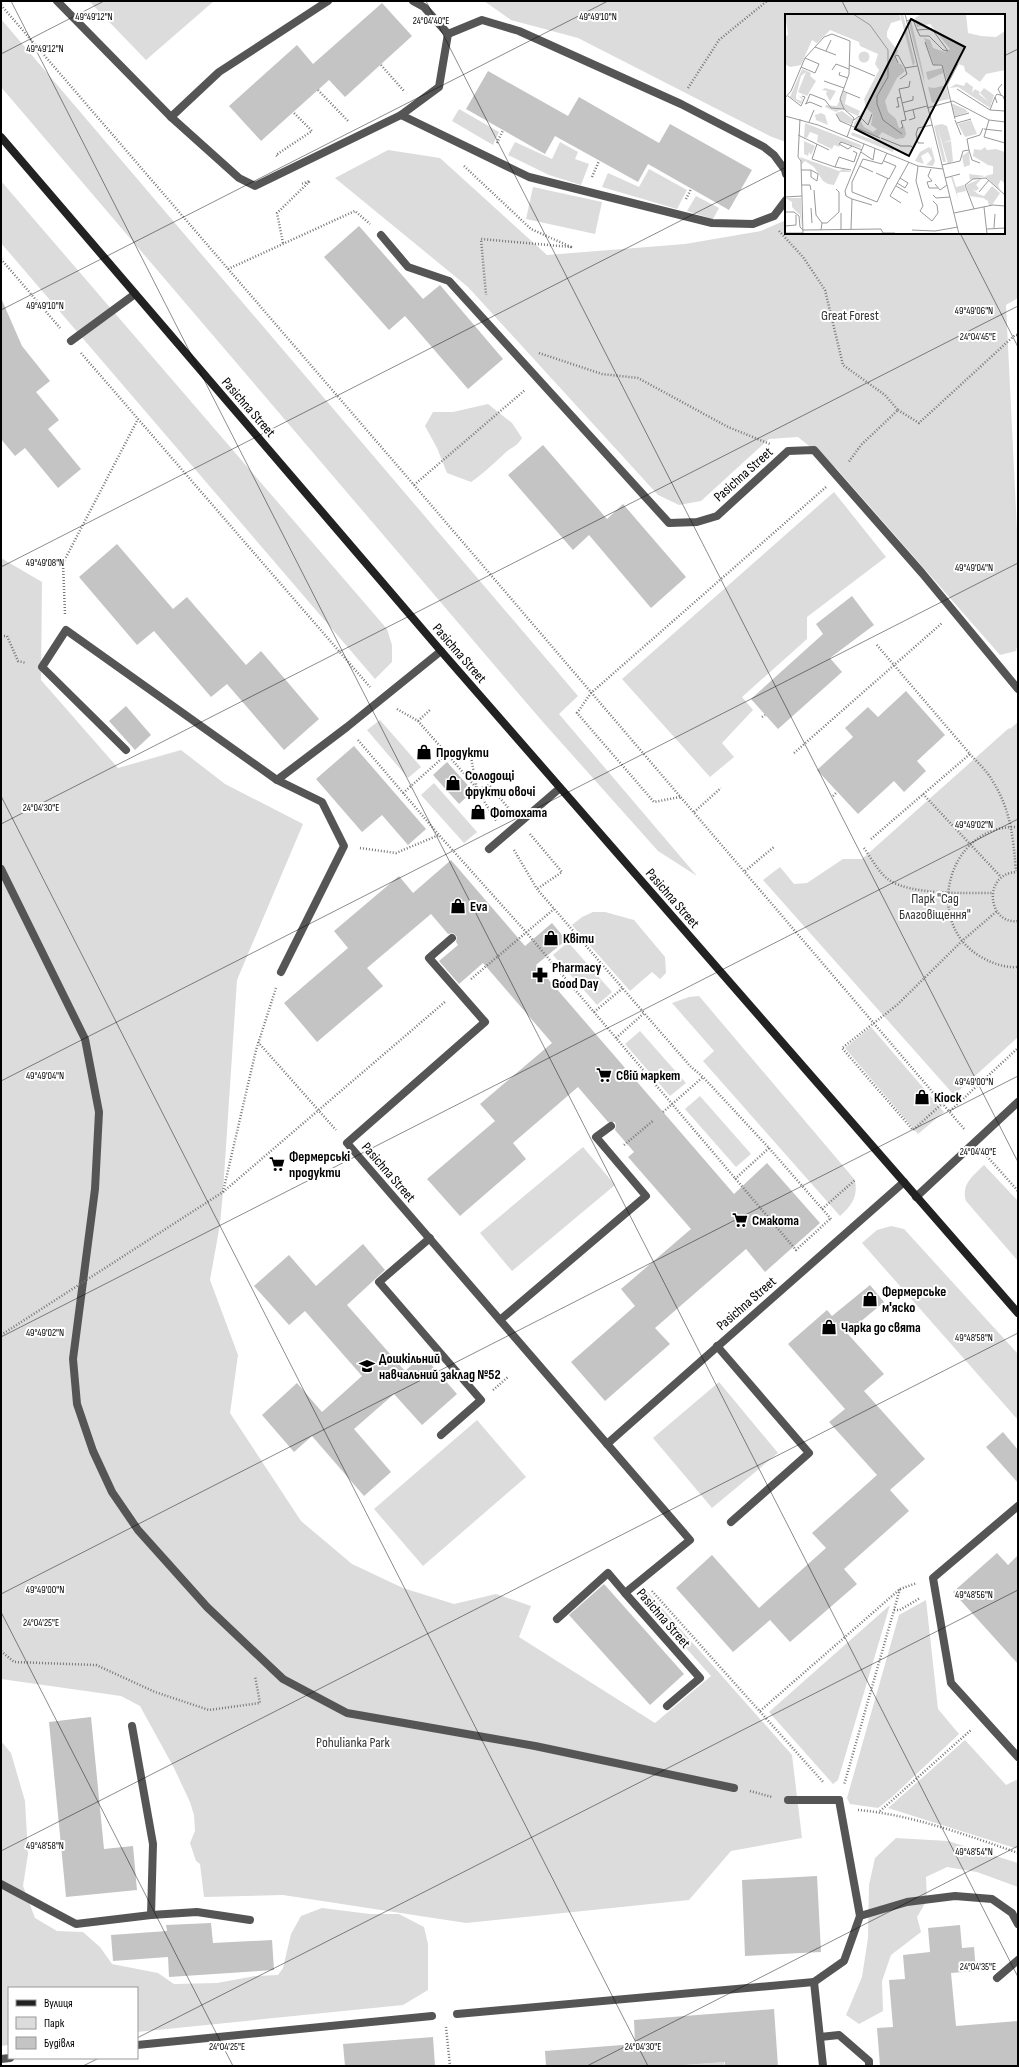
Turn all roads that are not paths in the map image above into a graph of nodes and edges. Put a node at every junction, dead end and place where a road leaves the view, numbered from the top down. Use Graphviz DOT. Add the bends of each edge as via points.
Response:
graph roads {
  1 [pos="57,1"];
  2 [pos="328,1"];
  3 [pos="412,1"];
  4 [pos="448,34"];
  5 [pos="401,114"];
  6 [pos="171,117"];
  7 [pos="1,137"];
  8 [pos="785,170"];
  9 [pos="785,201"];
  10 [pos="381,234"];
  11 [pos="135,294"];
  12 [pos="71,342"];
  13 [pos="441,651"];
  14 [pos="1018,689"];
  15 [pos="126,750"];
  16 [pos="277,780"];
  17 [pos="560,788"];
  18 [pos="489,849"];
  19 [pos="1,869"];
  20 [pos="452,938"];
  21 [pos="281,972"];
  22 [pos="1018,1102"];
  23 [pos="611,1126"];
  24 [pos="904,1182"];
  25 [pos="916,1197"];
  26 [pos="430,1238"];
  27 [pos="1018,1313"];
  28 [pos="500,1320"];
  29 [pos="717,1346"];
  30 [pos="441,1435"];
  31 [pos="607,1444"];
  32 [pos="1018,1506"];
  33 [pos="731,1522"];
  34 [pos="625,1593"];
  35 [pos="557,1619"];
  36 [pos="667,1706"];
  37 [pos="132,1726"];
  38 [pos="1018,1757"];
  39 [pos="734,1788"];
  40 [pos="788,1800"];
  41 [pos="1,1884"];
  42 [pos="151,1915"];
  43 [pos="860,1916"];
  44 [pos="250,1920"];
  45 [pos="1018,1924"];
  46 [pos="1018,1960"];
  47 [pos="997,1978"];
  48 [pos="814,1982"];
  49 [pos="457,2014"];
  50 [pos="432,2016"];
  51 [pos="820,2037"];
  52 [pos="138,2046"];
  53 [pos="823,2066"];
  54 [pos="869,2066"];
  1 -- 6 [label="street"];
  2 -- 6 [label="street" via="219,72"];
  3 -- 4 [label="street" via="424,7"];
  4 -- 5 [label="street" via="439,87"];
  4 -- 8 [label="street" via="482,20 519,31 681,104 751,140 774,154"];
  5 -- 6 [label="street" via="255,186 238,178"];
  5 -- 9 [label="street" via="529,177 712,223 753,224 774,216"];
  7 -- 11 [label="main road, Pasichna Street"];
  10 -- 14 [label="street, Pasichna Street" via="408,267 449,281 669,523 697,522 717,516 788,451 814,450"];
  11 -- 12 [label="street"];
  11 -- 13 [label="main road, Pasichna Street"];
  13 -- 16 [label="street" via="348,727"];
  13 -- 17 [label="main road, Pasichna Street"];
  15 -- 16 [label="street" via="42,667 66,630"];
  16 -- 21 [label="street" via="322,802 344,846"];
  17 -- 18 [label="street"];
  17 -- 24 [label="main road, Pasichna Street"];
  19 -- 39 [label="street" via="85,1040 99,1112 95,1189 73,1359 77,1404 93,1451 109,1486 138,1530 207,1607 283,1679 347,1713 549,1749"];
  20 -- 26 [label="street, Pasichna Street" via="429,958 485,1022 347,1143"];
  22 -- 25 [label="street"];
  23 -- 28 [label="street" via="596,1137 646,1196"];
  24 -- 25 [label="main road, Pasichna Street"];
  24 -- 29 [label="street, Pasichna Street"];
  25 -- 27 [label="main road, Pasichna Street"];
  26 -- 28 [label="street, Pasichna Street"];
  26 -- 30 [label="street" via="379,1282 481,1400"];
  28 -- 31 [label="street, Pasichna Street"];
  29 -- 31 [label="street, Pasichna Street"];
  29 -- 33 [label="street" via="809,1453"];
  31 -- 34 [label="street, Pasichna Street" via="690,1540"];
  32 -- 38 [label="street" via="933,1578 951,1683"];
  34 -- 35 [label="street" via="608,1573"];
  34 -- 36 [label="street, Pasichna Street" via="700,1678"];
  37 -- 42 [label="street" via="153,1844"];
  40 -- 43 [label="street" via="840,1800"];
  41 -- 42 [label="street" via="76,1924"];
  42 -- 44 [label="street" via="197,1912"];
  43 -- 45 [label="street" via="907,1902 955,1896 992,1899 1012,1913"];
  43 -- 48 [label="street" via="844,1961"];
  46 -- 47 [label="street"];
  48 -- 49 [label="street"];
  48 -- 51 [label="street"];
  50 -- 52 [label="street"];
  51 -- 53 [label="street"];
  51 -- 54 [label="street" via="839,2035 869,2060"];
}
